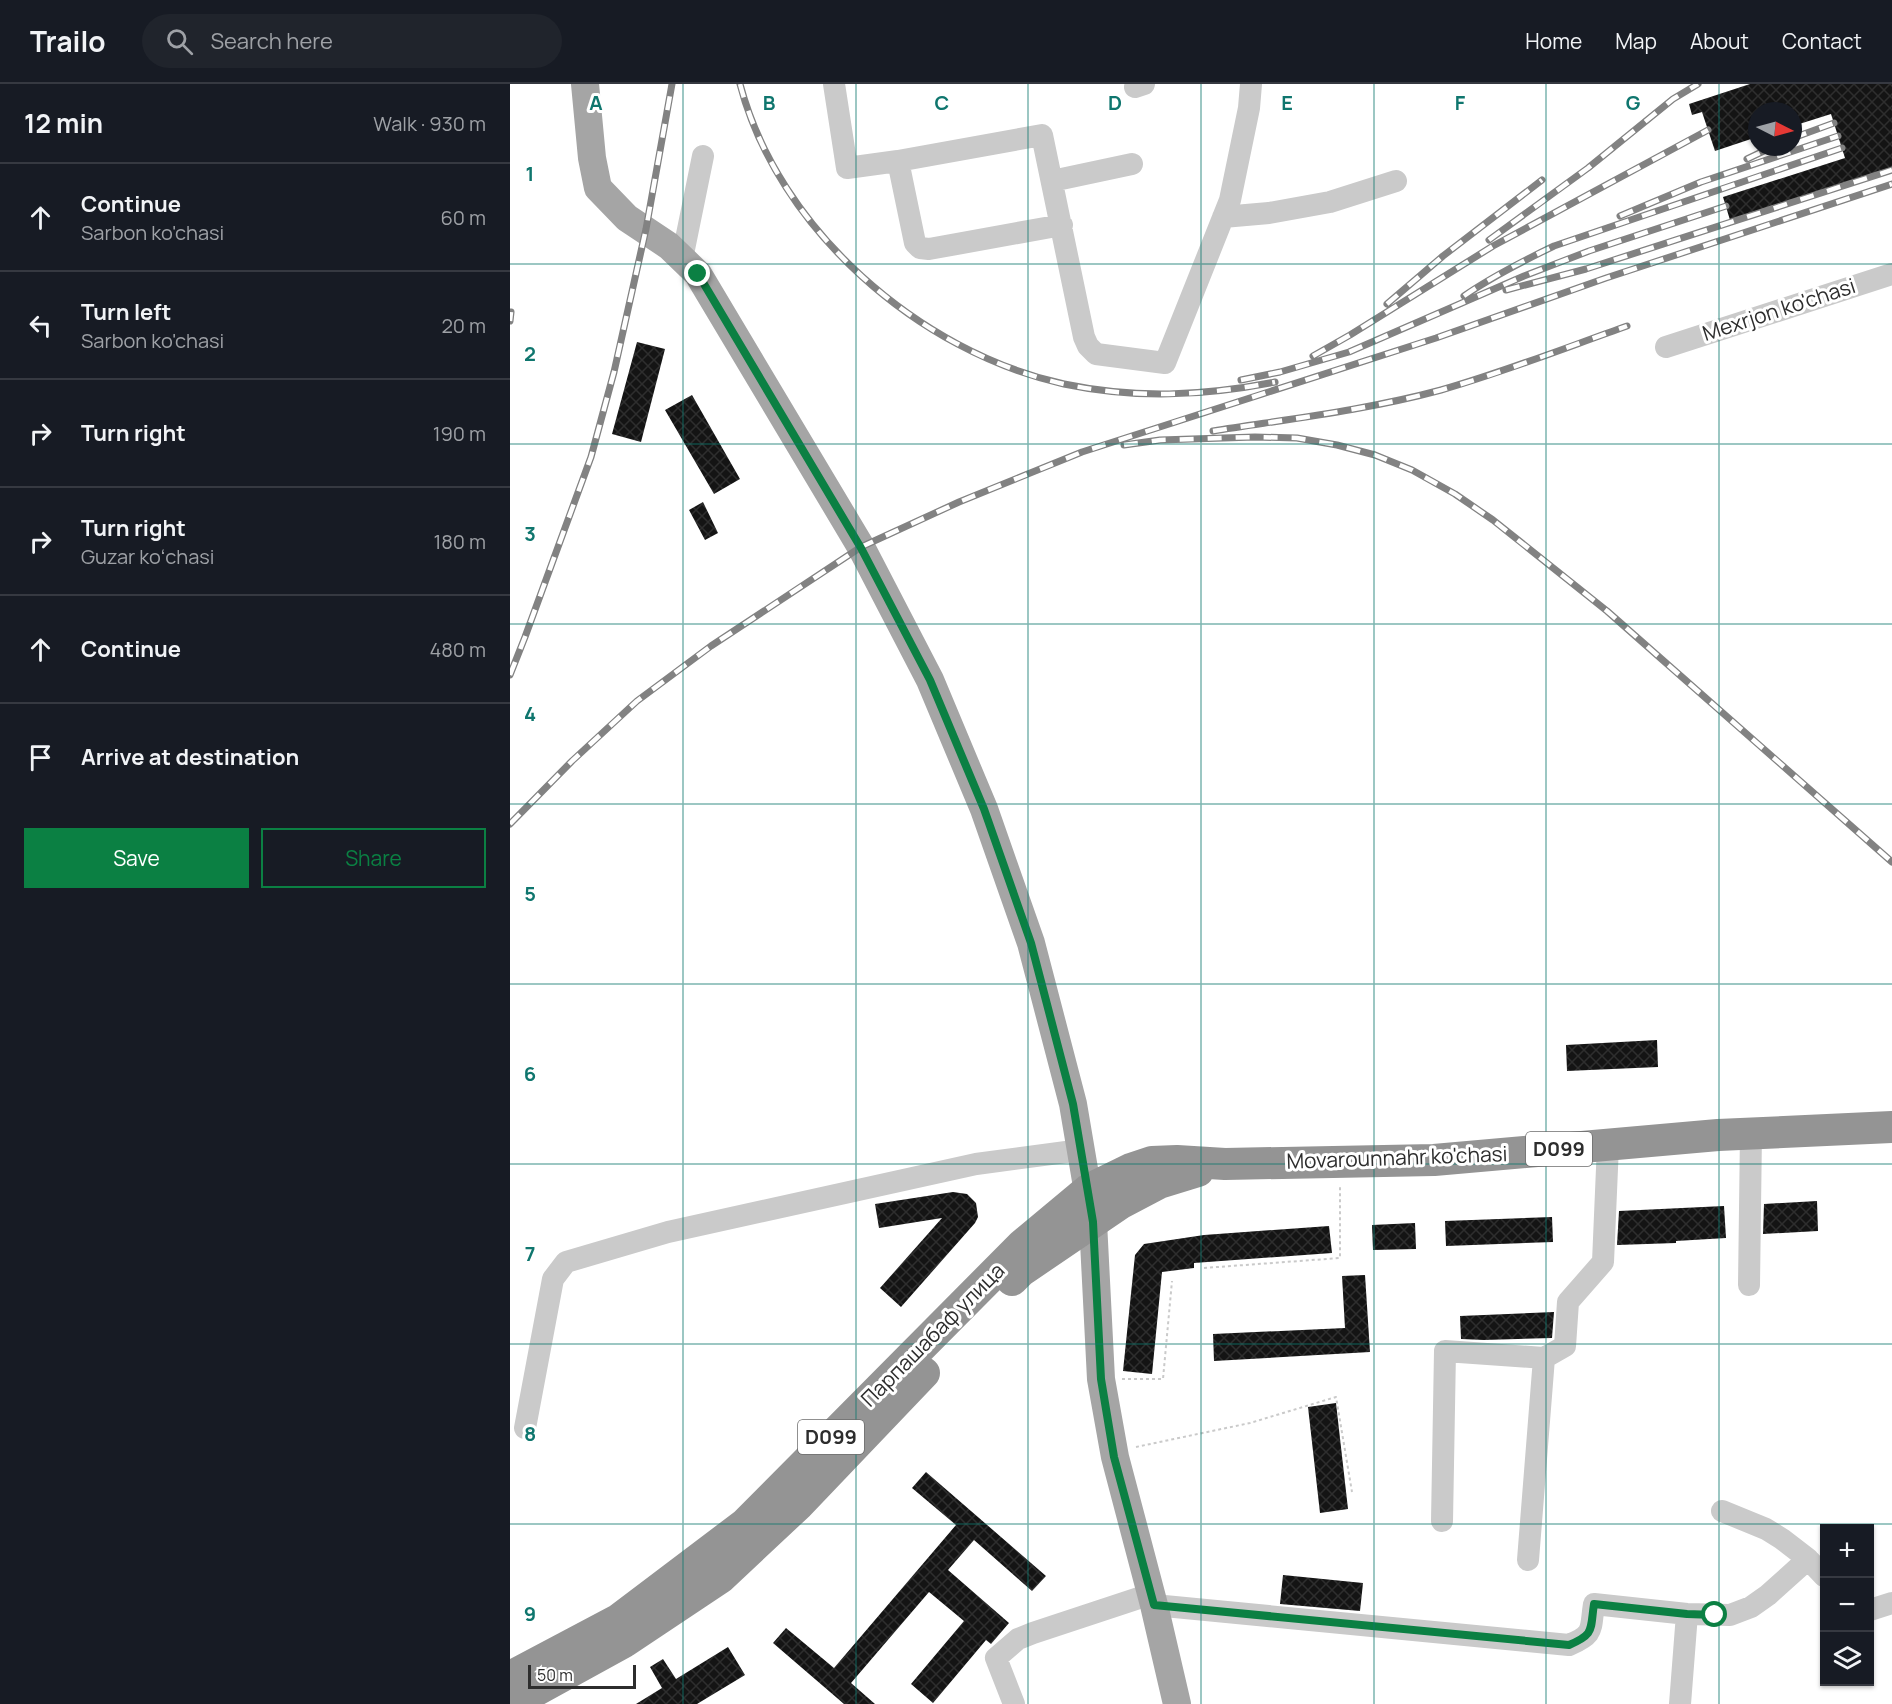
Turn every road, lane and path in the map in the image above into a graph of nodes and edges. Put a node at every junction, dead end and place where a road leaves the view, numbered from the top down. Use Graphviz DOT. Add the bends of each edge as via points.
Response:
graph roads {
  1 [pos="585,84"];
  2 [pos="834,84"];
  3 [pos="1251,84"];
  4 [pos="703,156"];
  5 [pos="898,160"];
  6 [pos="1132,164"];
  7 [pos="1052,181"];
  8 [pos="1396,181"];
  9 [pos="1223,217"];
  10 [pos="1062,225"];
  11 [pos="682,259"];
  12 [pos="1892,274"];
  13 [pos="1666,347"];
  14 [pos="1892,1127"];
  15 [pos="1751,1133"];
  16 [pos="1608,1145"];
  17 [pos="1081,1150"];
  18 [pos="1340,1161"];
  19 [pos="1225,1164"];
  20 [pos="1131,1169"];
  21 [pos="1088,1190"];
  22 [pos="1093,1222"];
  23 [pos="1204,1268"];
  24 [pos="1173,1281"];
  25 [pos="1749,1285"];
  26 [pos="1544,1358"];
  27 [pos="1101,1379"];
  28 [pos="525,1428"];
  29 [pos="1114,1457"];
  30 [pos="1352,1492"];
  31 [pos="1722,1511"];
  32 [pos="1442,1521"];
  33 [pos="1808,1559"];
  34 [pos="1528,1560"];
  35 [pos="1820,1572"];
  36 [pos="1153,1599"];
  37 [pos="1892,1604"];
  38 [pos="1874,1609"];
  39 [pos="1687,1614"];
  40 [pos="510,1677"];
  41 [pos="510,1703"];
  42 [pos="1014,1704"];
  43 [pos="1177,1704"];
  44 [pos="1680,1704"];
  1 -- 11 [label="main road" via="598,188 627,218 658,237"];
  2 -- 5 [label="street" via="847,168"];
  3 -- 9 [label="street" via="1230,200"];
  4 -- 11 [label="street"];
  5 -- 7 [label="street" via="1042,135"];
  5 -- 10 [label="street" via="915,243 920,248"];
  6 -- 7 [label="street"];
  7 -- 10 [label="street"];
  8 -- 9 [label="street" via="1330,202"];
  9 -- 10 [label="street" via="1164,363 1096,354 1088,346"];
  11 -- 17 [label="main road" via="698,274 855,537 930,680 984,809 1031,943 1073,1104"];
  12 -- 13 [label="street, Mexrjon ko'chasi"];
  14 -- 15 [label="highway, Movarounnahr ko'chasi / D099"];
  15 -- 16 [label="highway, Movarounnahr ko'chasi / D099"];
  15 -- 25 [label="street"];
  16 -- 18 [label="highway, Movarounnahr ko'chasi / D099" via="1434,1160"];
  16 -- 26 [label="street" via="1603,1262 1568,1302 1565,1346"];
  17 -- 21 [label="main road"];
  17 -- 28 [label="street" via="953,1169 668,1232 566,1262 553,1279"];
  18 -- 19 [label="highway, Movarounnahr ko'chasi / D099"];
  18 -- 23 [label="path" via="1340,1258"];
  19 -- 20 [label="highway, Movarounnahr ko'chasi / D099" via="1152,1162"];
  19 -- 22 [label="highway, Movarounnahr ko'chasi / D099" via="1159,1183"];
  20 -- 21 [label="highway, Парпашабаф улица / D099"];
  21 -- 22 [label="main road"];
  21 -- 40 [label="highway, Парпашабаф улица / D099" via="1022,1245 745,1524 618,1620"];
  22 -- 27 [label="main road"];
  22 -- 41 [label="highway, Парпашабаф улица / D099" via="1021,1271 799,1504 720,1578 624,1642"];
  24 -- 27 [label="path" via="1164,1379"];
  26 -- 32 [label="street" via="1445,1351"];
  26 -- 34 [label="street"];
  27 -- 29 [label="main road"];
  29 -- 30 [label="path" via="1139,1446 1250,1423 1336,1397"];
  29 -- 36 [label="main road"];
  31 -- 33 [label="street" via="1766,1529"];
  33 -- 35 [label="street"];
  33 -- 39 [label="street" via="1751,1607 1730,1615"];
  36 -- 39 [label="street" via="1569,1645 1584,1639 1590,1631 1594,1604"];
  36 -- 42 [label="street" via="1018,1639 996,1659"];
  36 -- 43 [label="main road"];
  37 -- 38 [label="street"];
  39 -- 44 [label="street"];
}
